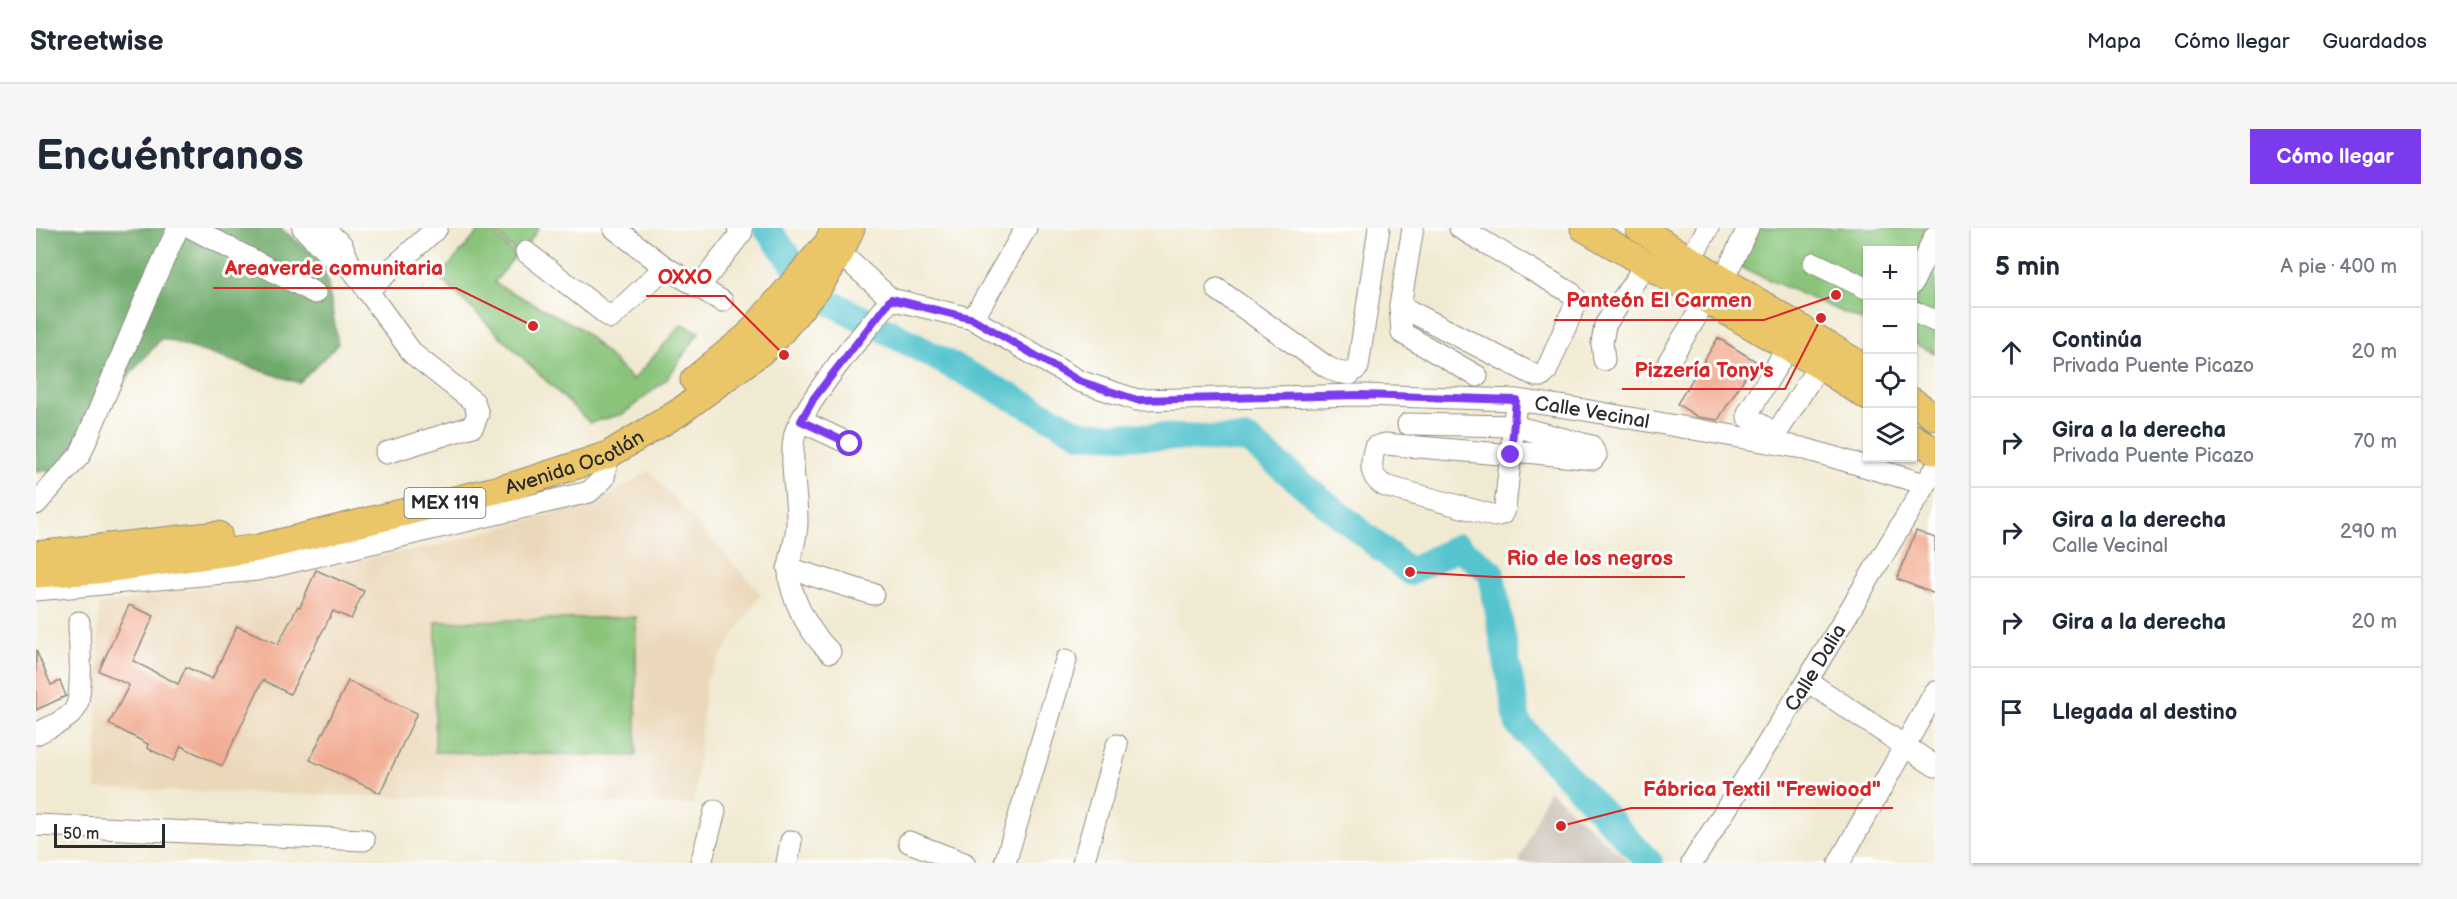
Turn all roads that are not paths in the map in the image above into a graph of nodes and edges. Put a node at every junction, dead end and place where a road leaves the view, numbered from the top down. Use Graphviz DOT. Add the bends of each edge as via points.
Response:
graph roads {
  1 [pos="178,228"];
  2 [pos="192,228"];
  3 [pos="303,228"];
  4 [pos="437,228"];
  5 [pos="614,228"];
  6 [pos="851,228"];
  7 [pos="1026,228"];
  8 [pos="1379,228"];
  9 [pos="1413,228"];
  10 [pos="1460,228"];
  11 [pos="1584,228"];
  12 [pos="1639,228"];
  13 [pos="1708,228"];
  14 [pos="1748,228"];
  15 [pos="740,230"];
  16 [pos="1481,233"];
  17 [pos="1935,236"];
  18 [pos="327,239"];
  19 [pos="834,241"];
  20 [pos="526,252"];
  21 [pos="1690,260"];
  22 [pos="1814,263"];
  23 [pos="1646,264"];
  24 [pos="665,267"];
  25 [pos="1917,274"];
  26 [pos="1863,287"];
  27 [pos="698,288"];
  28 [pos="1216,289"];
  29 [pos="1714,289"];
  30 [pos="367,291"];
  31 [pos="315,293"];
  32 [pos="794,299"];
  33 [pos="891,299"];
  34 [pos="722,301"];
  35 [pos="1400,306"];
  36 [pos="1917,313"];
  37 [pos="973,319"];
  38 [pos="1935,321"];
  39 [pos="1788,347"];
  40 [pos="1604,360"];
  41 [pos="1668,361"];
  42 [pos="1819,364"];
  43 [pos="1863,367"];
  44 [pos="1477,376"];
  45 [pos="1917,392"];
  46 [pos="1863,394"];
  47 [pos="1516,400"];
  48 [pos="1935,400"];
  49 [pos="1917,404"];
  50 [pos="1935,417"];
  51 [pos="801,421"];
  52 [pos="1408,424"];
  53 [pos="1514,426"];
  54 [pos="1917,426"];
  55 [pos="1935,437"];
  56 [pos="1917,440"];
  57 [pos="850,444"];
  58 [pos="1935,452"];
  59 [pos="386,453"];
  60 [pos="608,455"];
  61 [pos="1511,455"];
  62 [pos="1930,476"];
  63 [pos="36,504"];
  64 [pos="36,555"];
  65 [pos="788,568"];
  66 [pos="36,574"];
  67 [pos="36,590"];
  68 [pos="873,594"];
  69 [pos="79,622"];
  70 [pos="830,652"];
  71 [pos="1066,660"];
  72 [pos="1807,681"];
  73 [pos="1935,692"];
  74 [pos="36,734"];
  75 [pos="1117,745"];
  76 [pos="1904,747"];
  77 [pos="1935,766"];
  78 [pos="715,811"];
  79 [pos="36,825"];
  80 [pos="364,840"];
  81 [pos="790,841"];
  82 [pos="909,842"];
  83 [pos="701,863"];
  84 [pos="787,863"];
  85 [pos="964,863"];
  86 [pos="1005,863"];
  87 [pos="1083,863"];
  88 [pos="1692,863"];
  89 [pos="1839,863"];
  1 -- 63 [label="street" via="80,455"];
  2 -- 31 [label="street"];
  3 -- 18 [label="street"];
  4 -- 30 [label="street"];
  5 -- 24 [label="street"];
  6 -- 19 [label="main road, Avenida Ocotlán / MEX 119"];
  7 -- 37 [label="street"];
  8 -- 28 [label="street" via="1358,368 1350,374 1327,367"];
  9 -- 35 [label="street"];
  10 -- 16 [label="street"];
  11 -- 23 [label="main road"];
  12 -- 21 [label="main road"];
  13 -- 21 [label="street"];
  14 -- 29 [label="street"];
  15 -- 27 [label="street"];
  16 -- 35 [label="street" via="1576,299 1542,376"];
  17 -- 25 [label="street"];
  18 -- 30 [label="street"];
  19 -- 32 [label="main road, Avenida Ocotlán / MEX 119"];
  19 -- 33 [label="street, Calle Vecinal"];
  20 -- 24 [label="street" via="611,318"];
  21 -- 29 [label="main road"];
  22 -- 26 [label="street"];
  23 -- 29 [label="main road"];
  23 -- 40 [label="street" via="1605,325"];
  24 -- 27 [label="street"];
  27 -- 34 [label="street"];
  29 -- 39 [label="main road"];
  29 -- 41 [label="street"];
  29 -- 43 [label="main road"];
  30 -- 59 [label="street" via="413,354 474,402 478,414 473,426"];
  32 -- 60 [label="main road, Avenida Ocotlán / MEX 119" via="770,345 678,413"];
  32 -- 64 [label="main road, Avenida Ocotlán / MEX 119" via="660,407 612,436 512,470 253,531"];
  33 -- 37 [label="street, Calle Vecinal"];
  33 -- 51 [label="street" via="814,398"];
  35 -- 44 [label="street" via="1402,333"];
  36 -- 38 [label="street"];
  37 -- 47 [label="street, Calle Vecinal" via="1079,381 1137,400 1361,395"];
  39 -- 42 [label="main road"];
  39 -- 42 [label="street" via="1748,413 1748,417 1773,432 1778,431"];
  42 -- 46 [label="main road"];
  45 -- 48 [label="main road"];
  47 -- 53 [label="street"];
  47 -- 62 [label="street, Calle Vecinal" via="1802,448"];
  49 -- 50 [label="main road"];
  51 -- 57 [label="street"];
  51 -- 65 [label="street" via="795,431 794,457 797,525"];
  52 -- 53 [label="street"];
  53 -- 61 [label="street"];
  53 -- 61 [label="street" via="1591,446 1596,455 1593,459 1526,452"];
  54 -- 55 [label="main road"];
  56 -- 58 [label="main road"];
  60 -- 66 [label="main road, Avenida Ocotlán / MEX 119" via="516,486 258,548 97,570"];
  60 -- 67 [label="street" via="604,478 589,492 257,570"];
  61 -- 61 [label="street" via="1385,444 1375,447 1372,474 1385,486 1495,516 1502,514 1505,507"];
  62 -- 72 [label="street, Calle Dalia"];
  65 -- 68 [label="street"];
  65 -- 70 [label="street" via="801,611 817,640"];
  69 -- 74 [label="street" via="80,697 75,710 66,718"];
  71 -- 86 [label="street"];
  72 -- 76 [label="street"];
  72 -- 88 [label="street, Calle Dalia"];
  73 -- 76 [label="street"];
  75 -- 87 [label="street"];
  76 -- 77 [label="street"];
  76 -- 89 [label="street"];
  78 -- 83 [label="street"];
  79 -- 80 [label="street"];
  81 -- 84 [label="street"];
  82 -- 85 [label="street"];
}
